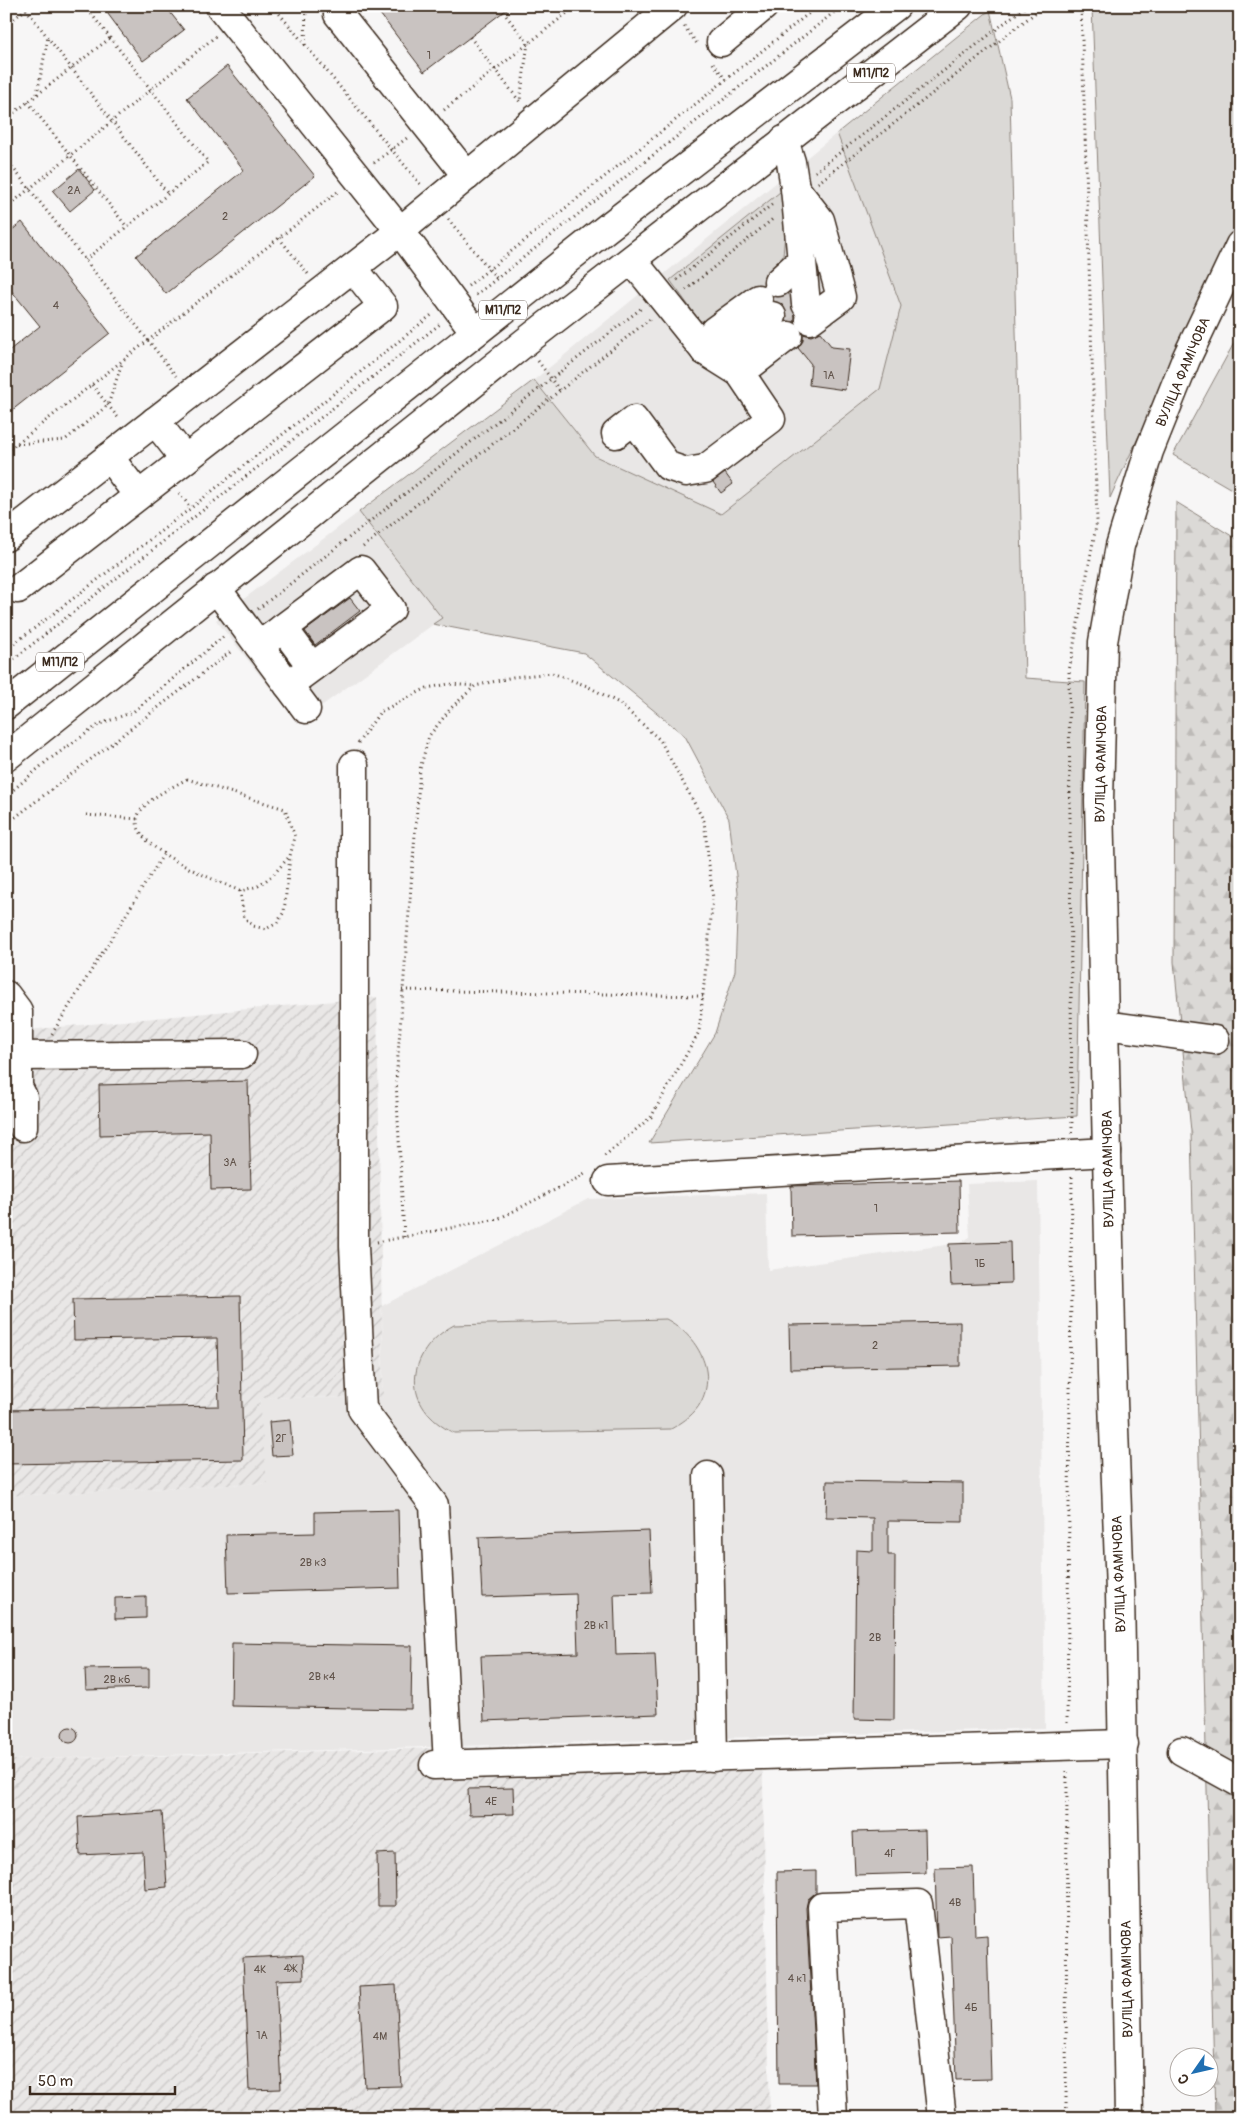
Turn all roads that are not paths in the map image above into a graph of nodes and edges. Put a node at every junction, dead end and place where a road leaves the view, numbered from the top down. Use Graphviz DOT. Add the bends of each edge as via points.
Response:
graph roads {
  1 [pos="673,6"];
  2 [pos="764,6"];
  3 [pos="896,6"];
  4 [pos="958,6"];
  5 [pos="227,14"];
  6 [pos="338,14"];
  7 [pos="721,42"];
  8 [pos="784,140"];
  9 [pos="467,176"];
  10 [pos="797,194"];
  11 [pos="400,231"];
  12 [pos="1240,245"];
  13 [pos="632,260"];
  14 [pos="353,268"];
  15 [pos="790,302"];
  16 [pos="475,332"];
  17 [pos="705,351"];
  18 [pos="740,373"];
  19 [pos="156,421"];
  20 [pos="616,434"];
  21 [pos="109,457"];
  22 [pos="184,459"];
  23 [pos="138,495"];
  24 [pos="6,537"];
  25 [pos="18,588"];
  26 [pos="216,588"];
  27 [pos="283,628"];
  28 [pos="250,634"];
  29 [pos="312,667"];
  30 [pos="288,685"];
  31 [pos="6,705"];
  32 [pos="306,709"];
  33 [pos="6,757"];
  34 [pos="354,765"];
  35 [pos="6,995"];
  36 [pos="1105,1025"];
  37 [pos="1215,1040"];
  38 [pos="242,1054"];
  39 [pos="29,1056"];
  40 [pos="12,1090"];
  41 [pos="23,1126"];
  42 [pos="1108,1152"];
  43 [pos="600,1169"];
  44 [pos="708,1476"];
  45 [pos="1124,1744"];
  46 [pos="1182,1751"];
  47 [pos="713,1757"];
  48 [pos="1240,1783"];
  49 [pos="833,2118"];
  50 [pos="942,2118"];
  51 [pos="1128,2118"];
  1 -- 9 [label="main road" via="527,111"];
  2 -- 7 [label="main road"];
  3 -- 16 [label="main road, М11/П2"];
  4 -- 8 [label="main road, М11/П2"];
  5 -- 11 [label="main road"];
  6 -- 9 [label="main road"];
  8 -- 10 [label="main road"];
  8 -- 13 [label="main road, М11/П2"];
  9 -- 11 [label="main road"];
  10 -- 15 [label="main road"];
  10 -- 15 [label="main road" via="820,220 841,297"];
  11 -- 14 [label="main road"];
  11 -- 16 [label="main road"];
  12 -- 36 [label="main road, ВУЛІЦА ФАМІЧОВА" via="1186,359 1149,451 1114,574 1103,642 1100,772"];
  13 -- 17 [label="main road"];
  13 -- 26 [label="main road, М11/П2"];
  14 -- 19 [label="main road"];
  14 -- 22 [label="main road" via="383,306"];
  15 -- 17 [label="main road" via="734,356"];
  15 -- 18 [label="main road"];
  16 -- 31 [label="main road, М11/П2"];
  17 -- 18 [label="main road"];
  18 -- 20 [label="main road" via="771,419 704,469 686,472 668,466 634,420"];
  19 -- 21 [label="main road"];
  19 -- 22 [label="main road"];
  21 -- 23 [label="main road"];
  21 -- 24 [label="main road"];
  22 -- 23 [label="main road"];
  23 -- 25 [label="main road"];
  26 -- 28 [label="main road"];
  26 -- 33 [label="main road, М11/П2"];
  27 -- 28 [label="main road"];
  27 -- 29 [label="main road"];
  27 -- 29 [label="main road" via="362,570 391,609"];
  28 -- 30 [label="main road"];
  29 -- 30 [label="main road"];
  30 -- 32 [label="main road"];
  34 -- 47 [label="main road" via="354,1246 362,1409 434,1505 441,1765"];
  35 -- 39 [label="main road" via="18,1011"];
  36 -- 37 [label="main road"];
  36 -- 42 [label="main road, ВУЛІЦА ФАМІЧОВА"];
  38 -- 39 [label="main road"];
  39 -- 40 [label="main road"];
  40 -- 41 [label="main road" via="23,1097"];
  42 -- 43 [label="main road"];
  42 -- 45 [label="main road, ВУЛІЦА ФАМІЧОВА"];
  44 -- 47 [label="main road"];
  45 -- 47 [label="main road"];
  45 -- 51 [label="main road, ВУЛІЦА ФАМІЧОВА"];
  46 -- 48 [label="main road"];
  49 -- 50 [label="main road" via="822,1907 918,1904"];
}
